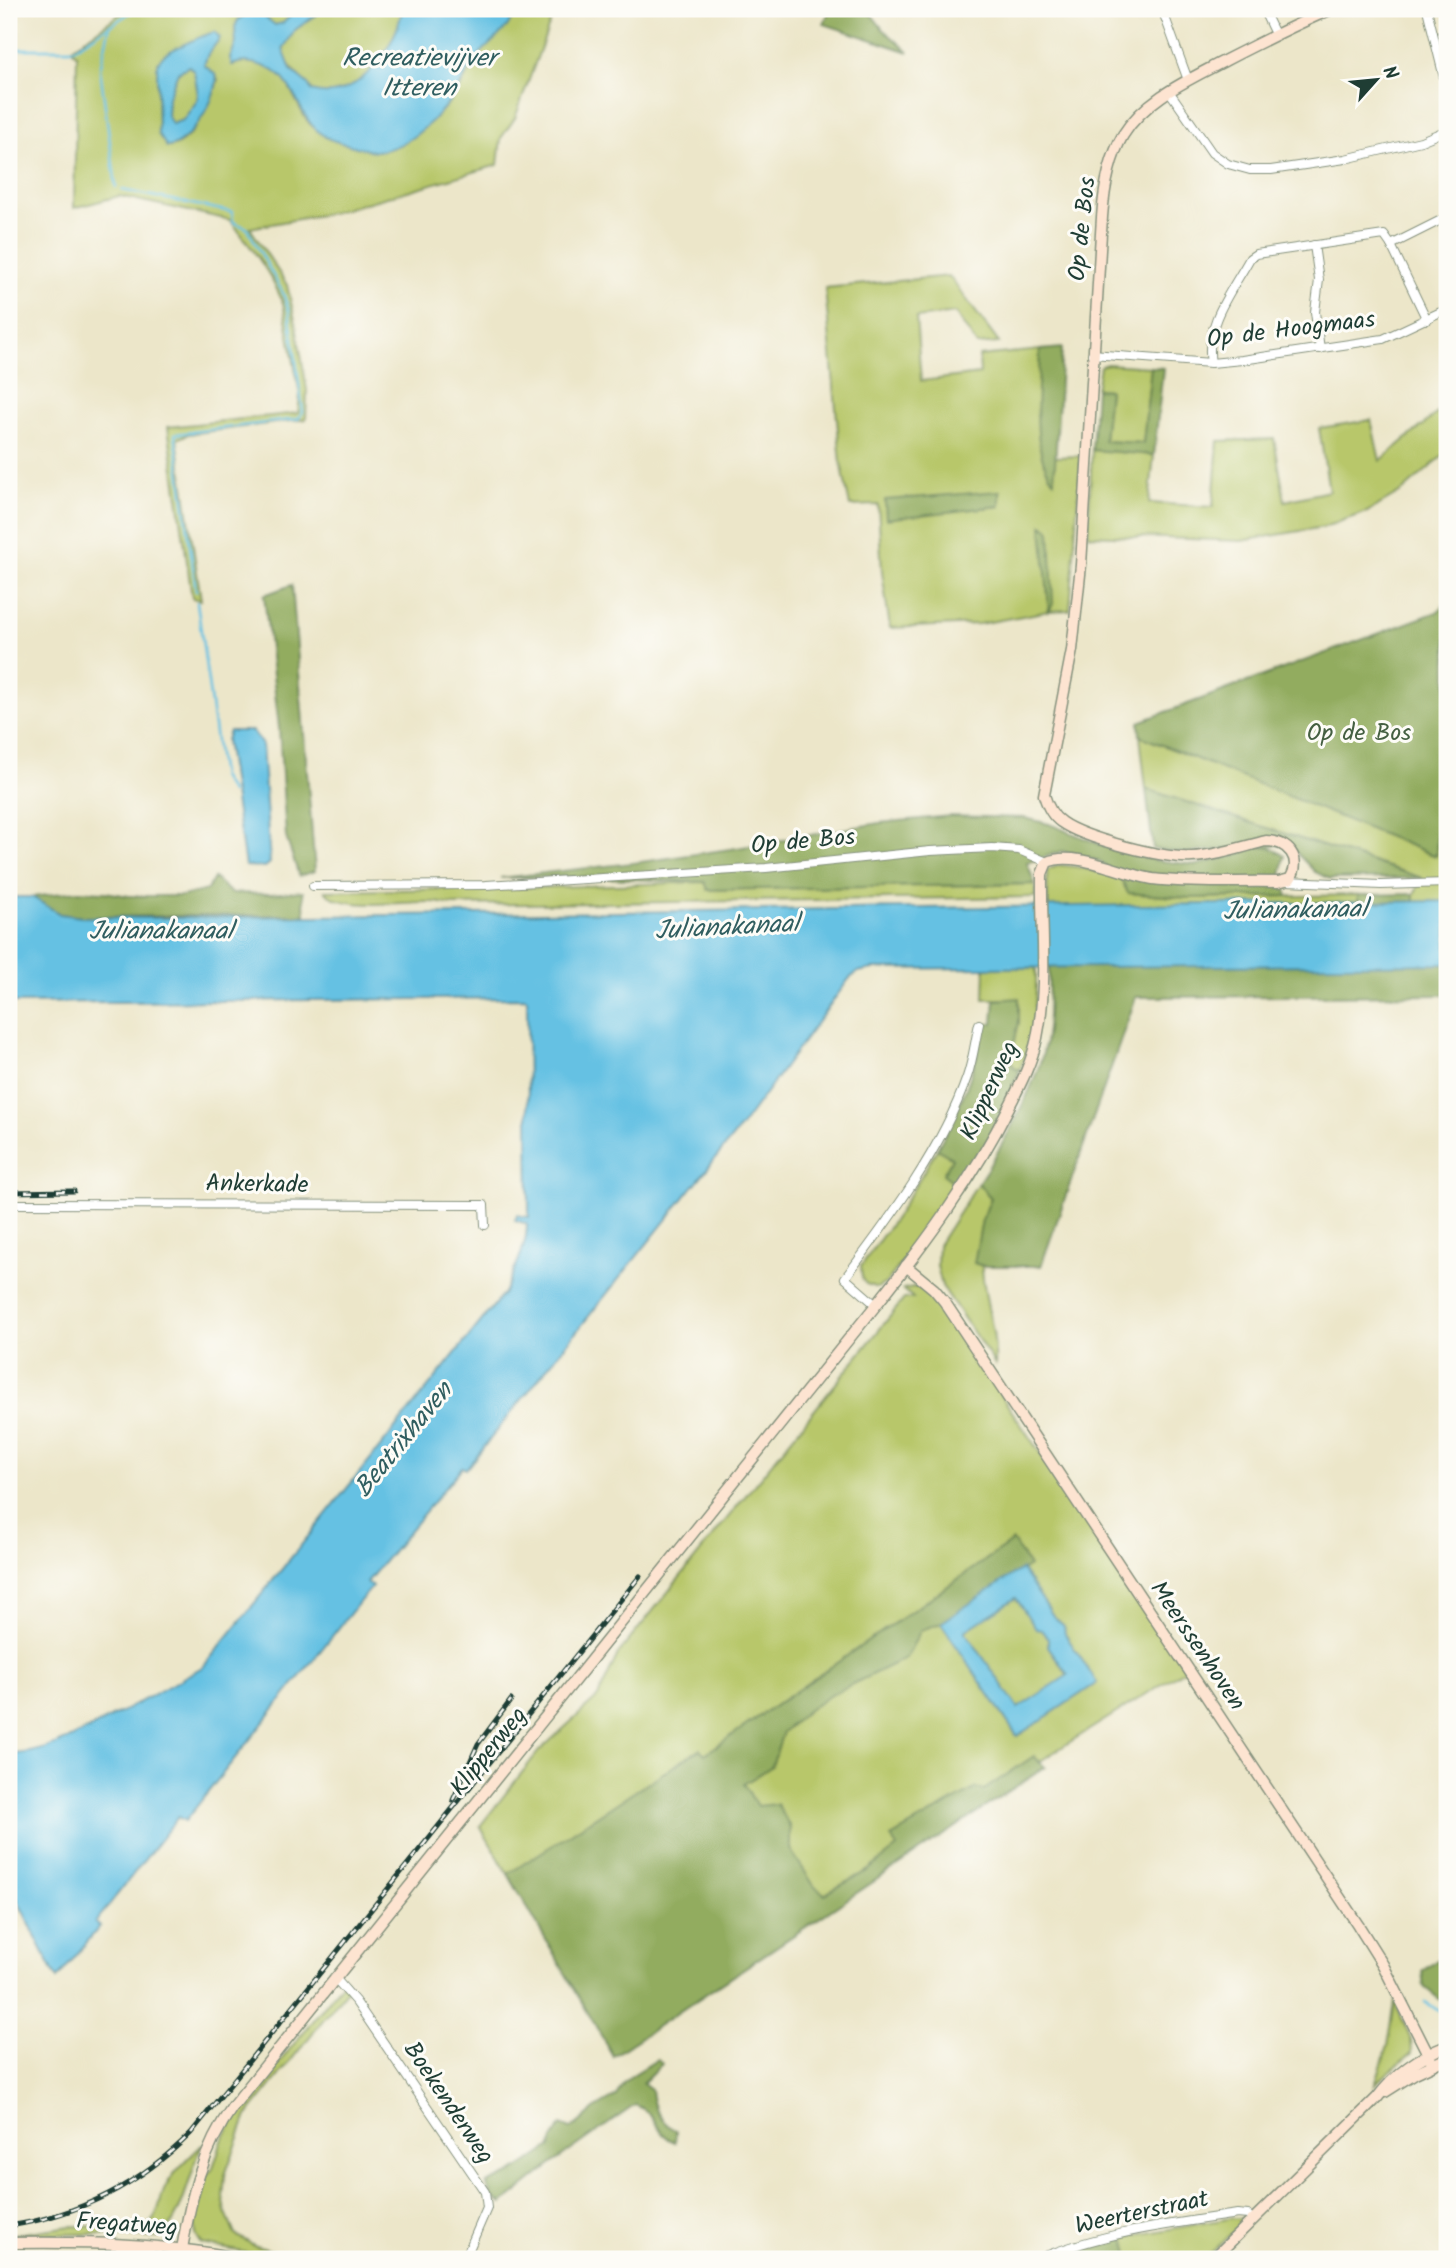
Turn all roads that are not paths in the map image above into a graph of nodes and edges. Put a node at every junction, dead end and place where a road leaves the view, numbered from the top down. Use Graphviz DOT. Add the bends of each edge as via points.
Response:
graph roads {
  1 [pos="1162,9"];
  2 [pos="1263,9"];
  3 [pos="1332,9"];
  4 [pos="1427,9"];
  5 [pos="1275,34"];
  6 [pos="1188,80"];
  7 [pos="1447,90"];
  8 [pos="1169,92"];
  9 [pos="1447,130"];
  10 [pos="1447,217"];
  11 [pos="1314,245"];
  12 [pos="1391,245"];
  13 [pos="1447,309"];
  14 [pos="1427,320"];
  15 [pos="1320,349"];
  16 [pos="1092,354"];
  17 [pos="1211,363"];
  18 [pos="1047,862"];
  19 [pos="1286,881"];
  20 [pos="1447,883"];
  21 [pos="313,886"];
  22 [pos="979,1024"];
  23 [pos="9,1204"];
  24 [pos="485,1226"];
  25 [pos="906,1266"];
  26 [pos="876,1305"];
  27 [pos="335,1978"];
  28 [pos="1447,2046"];
  29 [pos="1447,2058"];
  30 [pos="1430,2059"];
  31 [pos="1253,2220"];
  32 [pos="9,2243"];
  33 [pos="182,2249"];
  34 [pos="242,2259"];
  35 [pos="465,2259"];
  36 [pos="1038,2259"];
  37 [pos="1213,2259"];
  1 -- 6 [label="street"];
  2 -- 5 [label="street"];
  3 -- 5 [label="street, Op de Bos"];
  4 -- 7 [label="street"];
  5 -- 6 [label="street, Op de Bos"];
  6 -- 8 [label="street, Op de Bos"];
  8 -- 9 [label="street" via="1212,153 1228,164 1250,170 1345,159"];
  8 -- 16 [label="street, Op de Bos" via="1139,113 1122,136 1109,172"];
  10 -- 12 [label="street"];
  11 -- 12 [label="street" via="1384,235"];
  11 -- 15 [label="street"];
  11 -- 17 [label="street" via="1250,258 1214,323 1209,337"];
  12 -- 14 [label="street"];
  13 -- 14 [label="street, Op de Hoogmaas"];
  14 -- 15 [label="street, Op de Hoogmaas" via="1383,339"];
  15 -- 17 [label="street, Op de Hoogmaas"];
  16 -- 17 [label="street, Op de Hoogmaas"];
  16 -- 19 [label="street, Op de Bos" via="1081,565 1072,650 1044,795 1047,805 1057,819 1075,830 1174,858 1277,841 1290,850 1296,865"];
  18 -- 19 [label="street, Op de Bos" via="1064,857 1152,878"];
  18 -- 21 [label="street, Op de Bos" via="1019,850 992,848 485,885"];
  18 -- 25 [label="street, Klipperweg" via="1042,874 1042,1006 1037,1040 1017,1092 972,1175"];
  19 -- 20 [label="street"];
  22 -- 26 [label="street, Klipperweg" via="968,1075 953,1112 900,1205 845,1278"];
  23 -- 24 [label="street, Ankerkade" via="484,1205"];
  25 -- 26 [label="street, Klipperweg"];
  25 -- 30 [label="street, Meerssenhoven" via="944,1301 1358,1925"];
  26 -- 27 [label="street, Klipperweg"];
  27 -- 33 [label="street, Klipperweg" via="212,2137 189,2206"];
  27 -- 35 [label="street, Boekenderweg" via="485,2192 487,2208"];
  28 -- 30 [label="street"];
  29 -- 30 [label="street"];
  30 -- 31 [label="street" via="1398,2073"];
  31 -- 36 [label="street, Weerterstraat" via="1237,2214 1137,2231"];
  31 -- 37 [label="street"];
  32 -- 33 [label="street, Fregatweg"];
  33 -- 34 [label="street, Fregatweg"];
}
